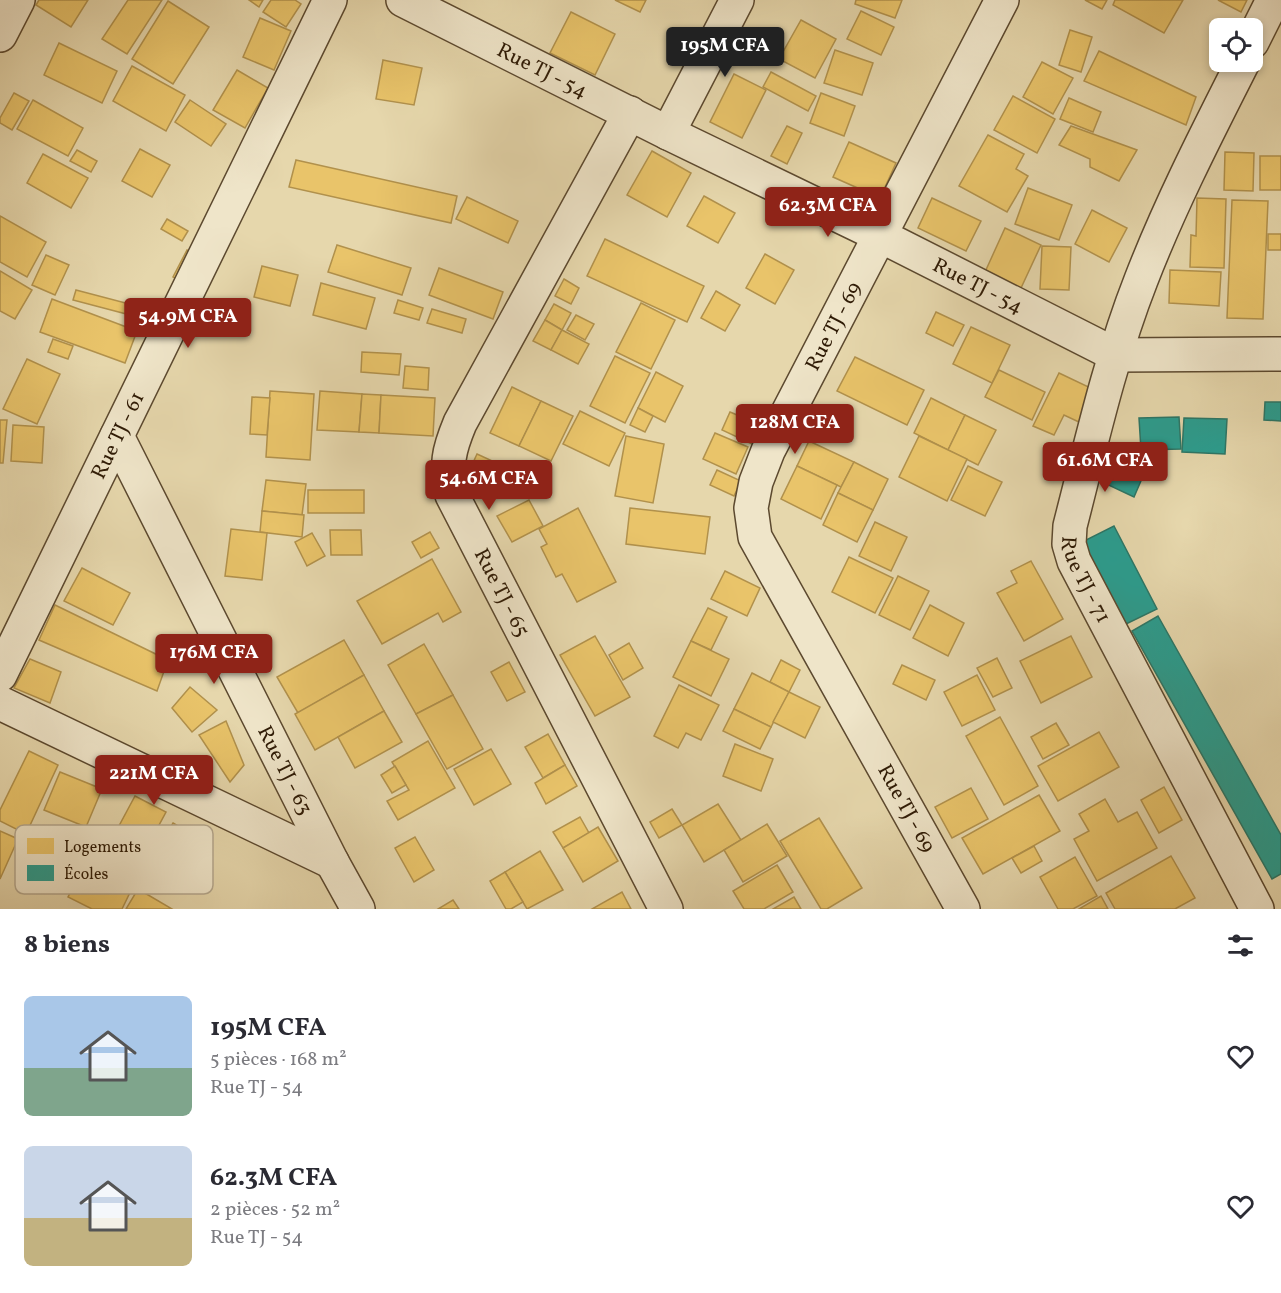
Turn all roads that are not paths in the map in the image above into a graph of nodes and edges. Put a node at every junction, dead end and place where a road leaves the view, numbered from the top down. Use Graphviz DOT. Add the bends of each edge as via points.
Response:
graph roads {
  1 [pos="18,0"];
  2 [pos="330,0"];
  3 [pos="402,0"];
  4 [pos="737,0"];
  5 [pos="1002,0"];
  6 [pos="1274,0"];
  7 [pos="1263,21"];
  8 [pos="0,35"];
  9 [pos="1238,72"];
  10 [pos="630,113"];
  11 [pos="668,133"];
  12 [pos="881,236"];
  13 [pos="1281,354"];
  14 [pos="1116,355"];
  15 [pos="117,436"];
  16 [pos="0,675"];
  17 [pos="0,703"];
  18 [pos="332,862"];
  19 [pos="358,909"];
  20 [pos="666,909"];
  21 [pos="963,909"];
  22 [pos="1257,909"];
  1 -- 8 [label="street"];
  2 -- 15 [label="street, Rue TJ - 61"];
  3 -- 10 [label="street, Rue TJ - 54"];
  4 -- 11 [label="street"];
  5 -- 12 [label="street, Rue TJ - 69"];
  6 -- 7 [label="street"];
  9 -- 14 [label="street, Rue TJ - 71" via="1140,281"];
  10 -- 11 [label="street, Rue TJ - 54"];
  10 -- 20 [label="street, Rue TJ - 65" via="460,423 447,471 452,495"];
  11 -- 12 [label="street, Rue TJ - 54"];
  12 -- 14 [label="street, Rue TJ - 54"];
  12 -- 21 [label="street, Rue TJ - 69" via="768,451 751,507 755,537"];
  13 -- 14 [label="street, Rue TJ - 54"];
  14 -- 22 [label="street, Rue TJ - 71" via="1070,526 1069,544 1074,561"];
  15 -- 16 [label="street, Rue TJ - 61"];
  15 -- 18 [label="street, Rue TJ - 63"];
  17 -- 18 [label="street"];
  18 -- 19 [label="street, Rue TJ - 63"];
}
